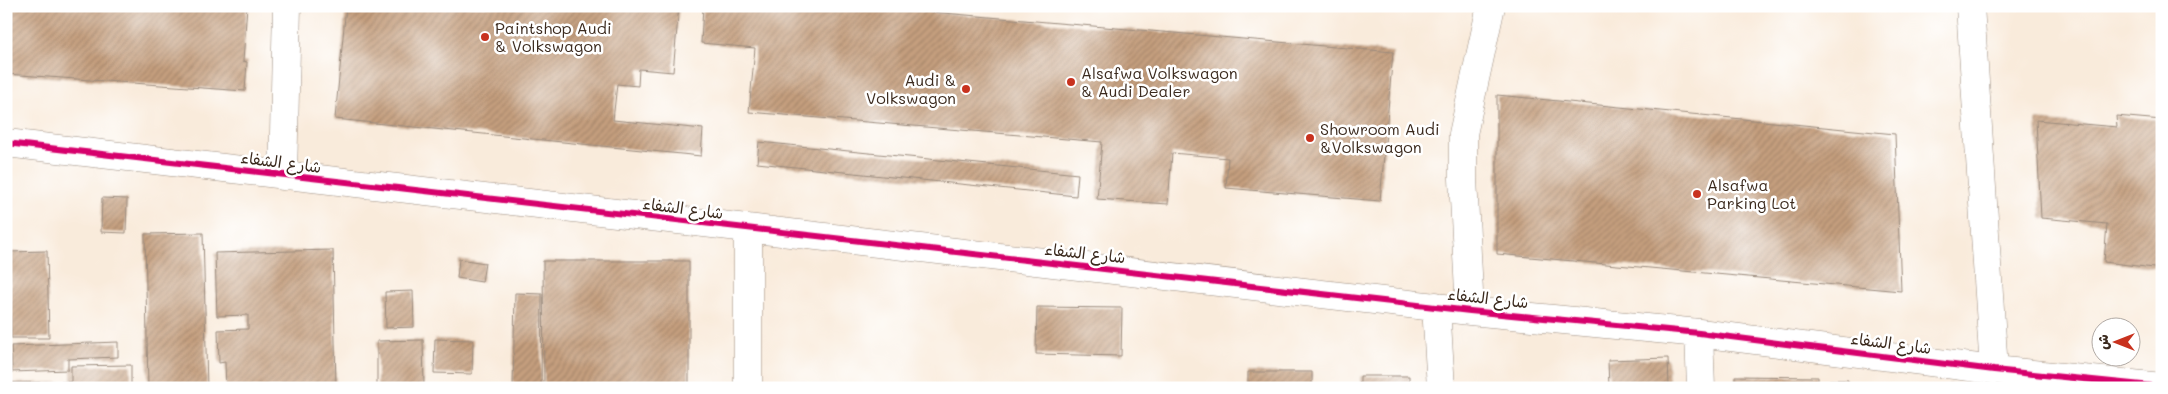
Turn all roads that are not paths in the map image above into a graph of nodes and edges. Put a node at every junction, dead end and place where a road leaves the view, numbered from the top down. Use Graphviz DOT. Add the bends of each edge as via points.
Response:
graph roads {
  1 [pos="287,6"];
  2 [pos="1491,6"];
  3 [pos="1970,6"];
  4 [pos="6,143"];
  5 [pos="282,176"];
  6 [pos="748,229"];
  7 [pos="1436,306"];
  8 [pos="1470,312"];
  9 [pos="1699,333"];
  10 [pos="1994,370"];
  11 [pos="2149,387"];
  12 [pos="748,388"];
  13 [pos="1441,388"];
  14 [pos="1701,388"];
  1 -- 5 [label="street"];
  2 -- 8 [label="street" via="1463,134"];
  3 -- 10 [label="street"];
  4 -- 5 [label="street, شارع الشفاء"];
  5 -- 6 [label="street, شارع الشفاء"];
  6 -- 7 [label="street, شارع الشفاء"];
  6 -- 12 [label="street"];
  7 -- 8 [label="street, شارع الشفاء"];
  7 -- 13 [label="street"];
  8 -- 9 [label="street, شارع الشفاء"];
  9 -- 10 [label="street, شارع الشفاء"];
  9 -- 14 [label="street"];
  10 -- 11 [label="street, شارع الشفاء"];
}
